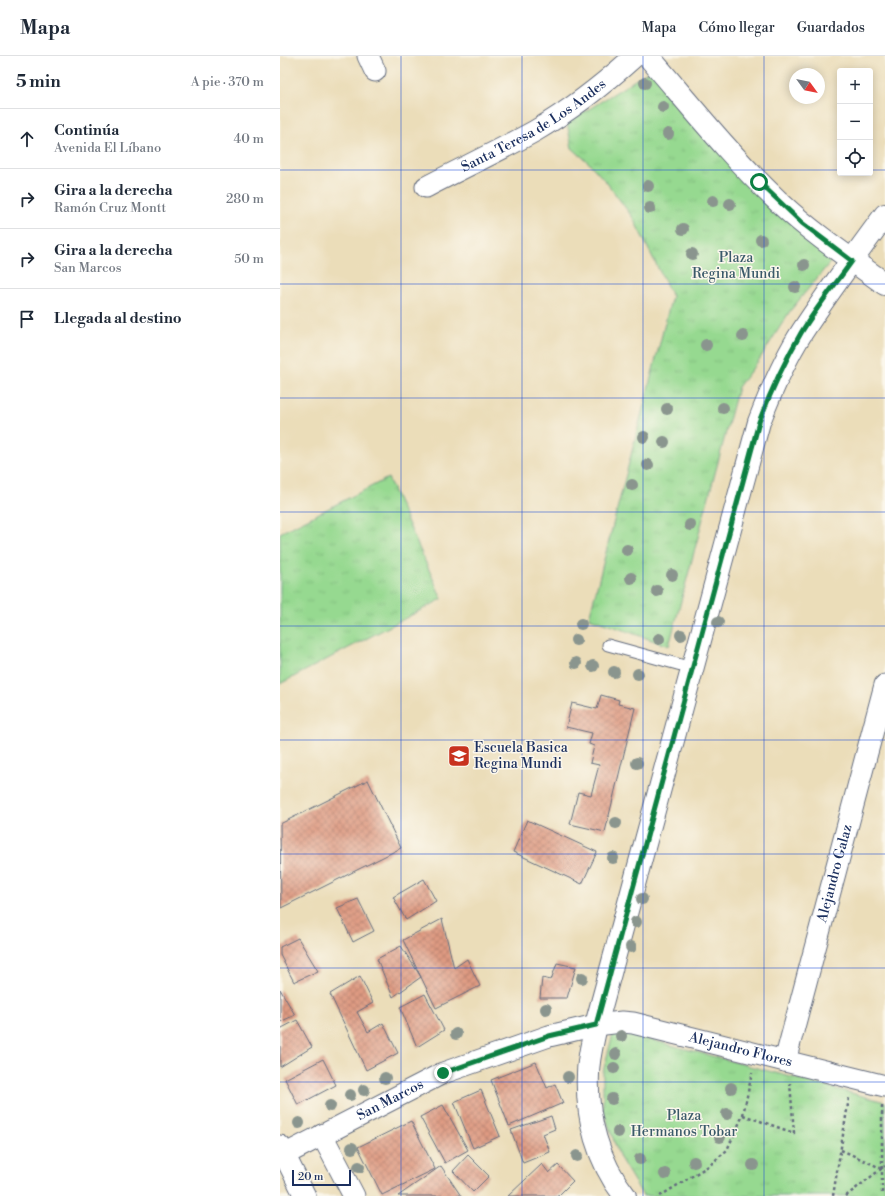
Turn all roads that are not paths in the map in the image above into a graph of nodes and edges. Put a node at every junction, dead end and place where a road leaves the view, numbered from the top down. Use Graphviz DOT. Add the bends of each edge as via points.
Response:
graph roads {
  1 [pos="635,56"];
  2 [pos="648,56"];
  3 [pos="426,187"];
  4 [pos="885,214"];
  5 [pos="852,261"];
  6 [pos="885,284"];
  7 [pos="608,645"];
  8 [pos="692,668"];
  9 [pos="885,685"];
  10 [pos="596,1025"];
  11 [pos="788,1071"];
  12 [pos="883,1094"];
  13 [pos="322,1135"];
  14 [pos="281,1153"];
  15 [pos="305,1196"];
  16 [pos="354,1196"];
  17 [pos="625,1196"];
  1 -- 3 [label="street, Santa Teresa de Los Andes" via="576,105 535,131"];
  2 -- 5 [label="street" via="759,182 802,223"];
  4 -- 5 [label="street"];
  5 -- 6 [label="street"];
  5 -- 8 [label="street" via="802,332 767,401 750,451"];
  7 -- 8 [label="lane"];
  8 -- 10 [label="street"];
  9 -- 11 [label="street, Alejandro Galaz"];
  10 -- 11 [label="street, Alejandro Flores" via="633,1023"];
  10 -- 13 [label="street, San Marcos" via="549,1036 443,1073"];
  10 -- 17 [label="street" via="588,1073 591,1123 602,1157"];
  11 -- 12 [label="street, Alejandro Flores"];
  13 -- 14 [label="street, San Marcos"];
  13 -- 16 [label="street"];
  14 -- 15 [label="street"];
}
